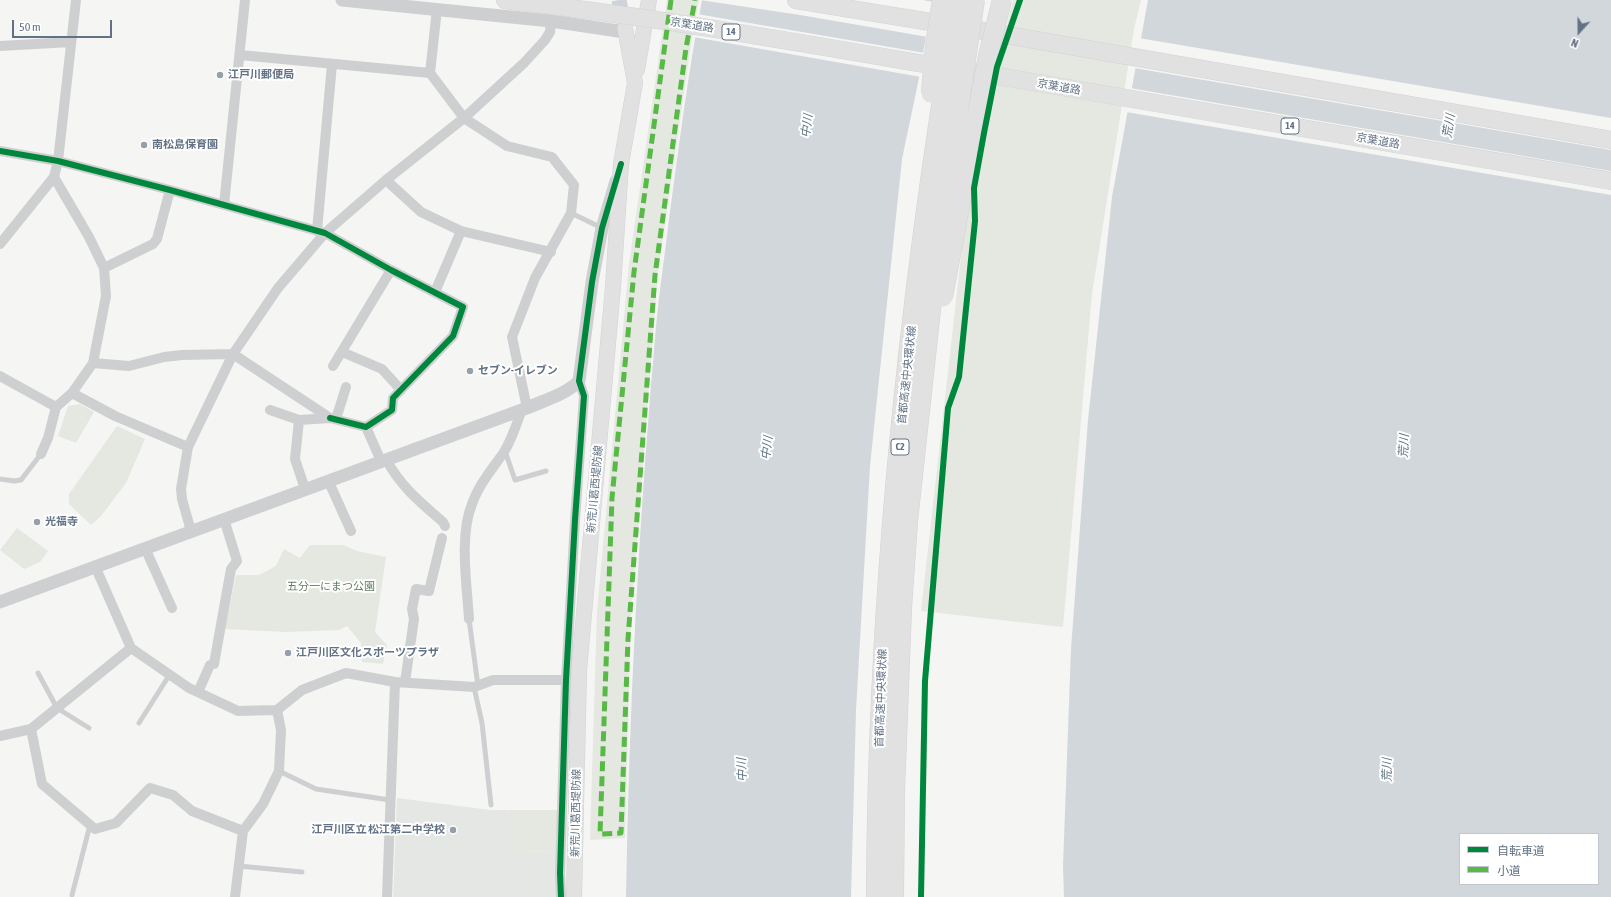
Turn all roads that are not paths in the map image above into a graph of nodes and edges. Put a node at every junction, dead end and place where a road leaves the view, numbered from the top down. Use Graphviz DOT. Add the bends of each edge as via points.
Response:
graph roads {
  1 [pos="76,0"];
  2 [pos="245,0"];
  3 [pos="342,0"];
  4 [pos="649,0"];
  5 [pos="796,0"];
  6 [pos="942,0"];
  7 [pos="958,0"];
  8 [pos="975,0"];
  9 [pos="1002,0"];
  10 [pos="513,1"];
  11 [pos="437,9"];
  12 [pos="551,21"];
  13 [pos="625,30"];
  14 [pos="71,42"];
  15 [pos="0,46"];
  16 [pos="240,55"];
  17 [pos="332,64"];
  18 [pos="430,73"];
  19 [pos="635,83"];
  20 [pos="464,118"];
  21 [pos="1611,140"];
  22 [pos="1,150"];
  23 [pos="58,161"];
  24 [pos="931,163"];
  25 [pos="622,164"];
  26 [pos="54,177"];
  27 [pos="386,180"];
  28 [pos="1611,181"];
  29 [pos="170,190"];
  30 [pos="224,205"];
  31 [pos="571,213"];
  32 [pos="602,228"];
  33 [pos="461,231"];
  34 [pos="321,232"];
  35 [pos="0,244"];
  36 [pos="551,252"];
  37 [pos="104,268"];
  38 [pos="391,270"];
  39 [pos="435,292"];
  40 [pos="342,352"];
  41 [pos="233,354"];
  42 [pos="926,355"];
  43 [pos="93,363"];
  44 [pos="333,366"];
  45 [pos="0,376"];
  46 [pos="579,381"];
  47 [pos="346,387"];
  48 [pos="401,390"];
  49 [pos="72,393"];
  50 [pos="56,408"];
  51 [pos="524,408"];
  52 [pos="270,410"];
  53 [pos="333,418"];
  54 [pos="298,420"];
  55 [pos="366,427"];
  56 [pos="188,447"];
  57 [pos="505,451"];
  58 [pos="40,454"];
  59 [pos="384,460"];
  60 [pos="546,471"];
  61 [pos="0,479"];
  62 [pos="328,480"];
  63 [pos="305,488"];
  64 [pos="224,519"];
  65 [pos="445,526"];
  66 [pos="191,531"];
  67 [pos="351,531"];
  68 [pos="442,538"];
  69 [pos="145,548"];
  70 [pos="95,566"];
  71 [pos="0,602"];
  72 [pos="172,608"];
  73 [pos="469,619"];
  74 [pos="131,648"];
  75 [pos="38,673"];
  76 [pos="170,674"];
  77 [pos="566,680"];
  78 [pos="400,682"];
  79 [pos="476,686"];
  80 [pos="198,692"];
  81 [pos="57,708"];
  82 [pos="277,710"];
  83 [pos="139,723"];
  84 [pos="89,728"];
  85 [pos="30,729"];
  86 [pos="0,736"];
  87 [pos="279,771"];
  88 [pos="390,800"];
  89 [pos="491,805"];
  90 [pos="90,824"];
  91 [pos="243,831"];
  92 [pos="239,866"];
  93 [pos="302,872"];
  94 [pos="72,895"];
  95 [pos="235,897"];
  96 [pos="386,897"];
  97 [pos="561,897"];
  98 [pos="574,897"];
  99 [pos="876,897"];
  100 [pos="894,897"];
  1 -- 14 [label="street"];
  2 -- 16 [label="street"];
  3 -- 11 [label="street"];
  4 -- 19 [label="main road, 新荒川葛西堤防線"];
  5 -- 21 [label="highway"];
  6 -- 24 [label="highway, bridge" via="929,116"];
  7 -- 24 [label="highway, 首都高速中央環状線 / C2, bridge"];
  8 -- 42 [label="highway, 首都高速中央環状線 / C2, bridge" via="950,165"];
  9 -- 42 [label="highway, bridge" via="976,114 946,289"];
  10 -- 28 [label="highway, 京葉道路 / 14, bridge" via="674,22"];
  11 -- 12 [label="street"];
  11 -- 18 [label="street"];
  12 -- 13 [label="street"];
  12 -- 20 [label="street" via="550,32 545,40 524,63"];
  13 -- 19 [label="main road, 新荒川葛西堤防線"];
  14 -- 15 [label="street"];
  14 -- 23 [label="street"];
  16 -- 17 [label="street"];
  16 -- 30 [label="street"];
  17 -- 18 [label="street"];
  17 -- 34 [label="street"];
  18 -- 20 [label="street"];
  19 -- 25 [label="main road, 新荒川葛西堤防線"];
  20 -- 27 [label="street"];
  20 -- 31 [label="street" via="507,146 552,157 574,185"];
  22 -- 23 [label="street"];
  23 -- 26 [label="street"];
  23 -- 29 [label="street"];
  24 -- 99 [label="highway, 首都高速中央環状線 / C2, bridge" via="910,340 885,611"];
  25 -- 32 [label="street"];
  25 -- 98 [label="main road, 新荒川葛西堤防線" via="579,670"];
  26 -- 35 [label="street"];
  26 -- 37 [label="street"];
  27 -- 33 [label="street" via="421,212"];
  27 -- 34 [label="street"];
  29 -- 30 [label="street"];
  29 -- 37 [label="street" via="157,239 153,244"];
  30 -- 34 [label="street"];
  31 -- 32 [label="lane"];
  31 -- 36 [label="street"];
  32 -- 46 [label="street"];
  33 -- 36 [label="street"];
  33 -- 39 [label="street"];
  34 -- 38 [label="street"];
  34 -- 41 [label="street" via="278,288"];
  36 -- 51 [label="street" via="535,278 512,337"];
  37 -- 43 [label="street" via="106,296"];
  38 -- 39 [label="street"];
  38 -- 40 [label="street"];
  39 -- 48 [label="street" via="463,307 453,336"];
  40 -- 44 [label="street"];
  40 -- 48 [label="street" via="382,369"];
  41 -- 43 [label="street" via="164,357 129,366"];
  41 -- 53 [label="street"];
  41 -- 56 [label="street"];
  42 -- 100 [label="highway, 首都高速中央環状線 / C2, bridge" via="908,521 902,608"];
  43 -- 49 [label="street"];
  45 -- 50 [label="street"];
  46 -- 51 [label="street" via="562,394"];
  46 -- 77 [label="street" via="584,396"];
  47 -- 53 [label="street"];
  48 -- 55 [label="street" via="393,398 392,410"];
  49 -- 50 [label="street"];
  49 -- 56 [label="street" via="115,416"];
  50 -- 58 [label="street" via="48,438"];
  51 -- 57 [label="street"];
  51 -- 59 [label="street"];
  52 -- 54 [label="street"];
  53 -- 54 [label="street"];
  53 -- 55 [label="street"];
  54 -- 63 [label="street" via="295,459"];
  55 -- 59 [label="street"];
  56 -- 66 [label="street" via="181,489"];
  57 -- 60 [label="lane" via="515,480"];
  57 -- 73 [label="street" via="472,503 467,521 465,540"];
  58 -- 61 [label="lane" via="21,480 14,482"];
  59 -- 62 [label="street"];
  59 -- 65 [label="street" via="401,483"];
  62 -- 63 [label="street"];
  62 -- 67 [label="street"];
  63 -- 64 [label="street"];
  64 -- 66 [label="street"];
  64 -- 80 [label="street" via="237,561 231,569 214,664 210,665"];
  66 -- 69 [label="street"];
  68 -- 78 [label="street" via="429,591 416,589 412,609 414,619"];
  69 -- 70 [label="street"];
  69 -- 72 [label="street"];
  70 -- 71 [label="street"];
  70 -- 74 [label="street"];
  73 -- 79 [label="lane"];
  74 -- 76 [label="street"];
  74 -- 81 [label="street"];
  75 -- 81 [label="lane"];
  76 -- 80 [label="street"];
  76 -- 83 [label="lane"];
  77 -- 79 [label="street" via="492,680"];
  77 -- 97 [label="street"];
  78 -- 79 [label="street"];
  78 -- 82 [label="street" via="346,673 302,690"];
  78 -- 88 [label="street"];
  79 -- 89 [label="lane"];
  80 -- 82 [label="street" via="238,711"];
  81 -- 84 [label="lane"];
  81 -- 85 [label="street"];
  82 -- 87 [label="street" via="281,730"];
  85 -- 86 [label="street"];
  85 -- 90 [label="street" via="42,784"];
  87 -- 88 [label="lane" via="316,789"];
  87 -- 91 [label="street" via="263,804"];
  88 -- 96 [label="street"];
  90 -- 91 [label="street" via="95,829 116,823 150,788 173,795 192,811"];
  90 -- 94 [label="lane"];
  91 -- 92 [label="street"];
  92 -- 93 [label="lane"];
  92 -- 95 [label="street"];
}
